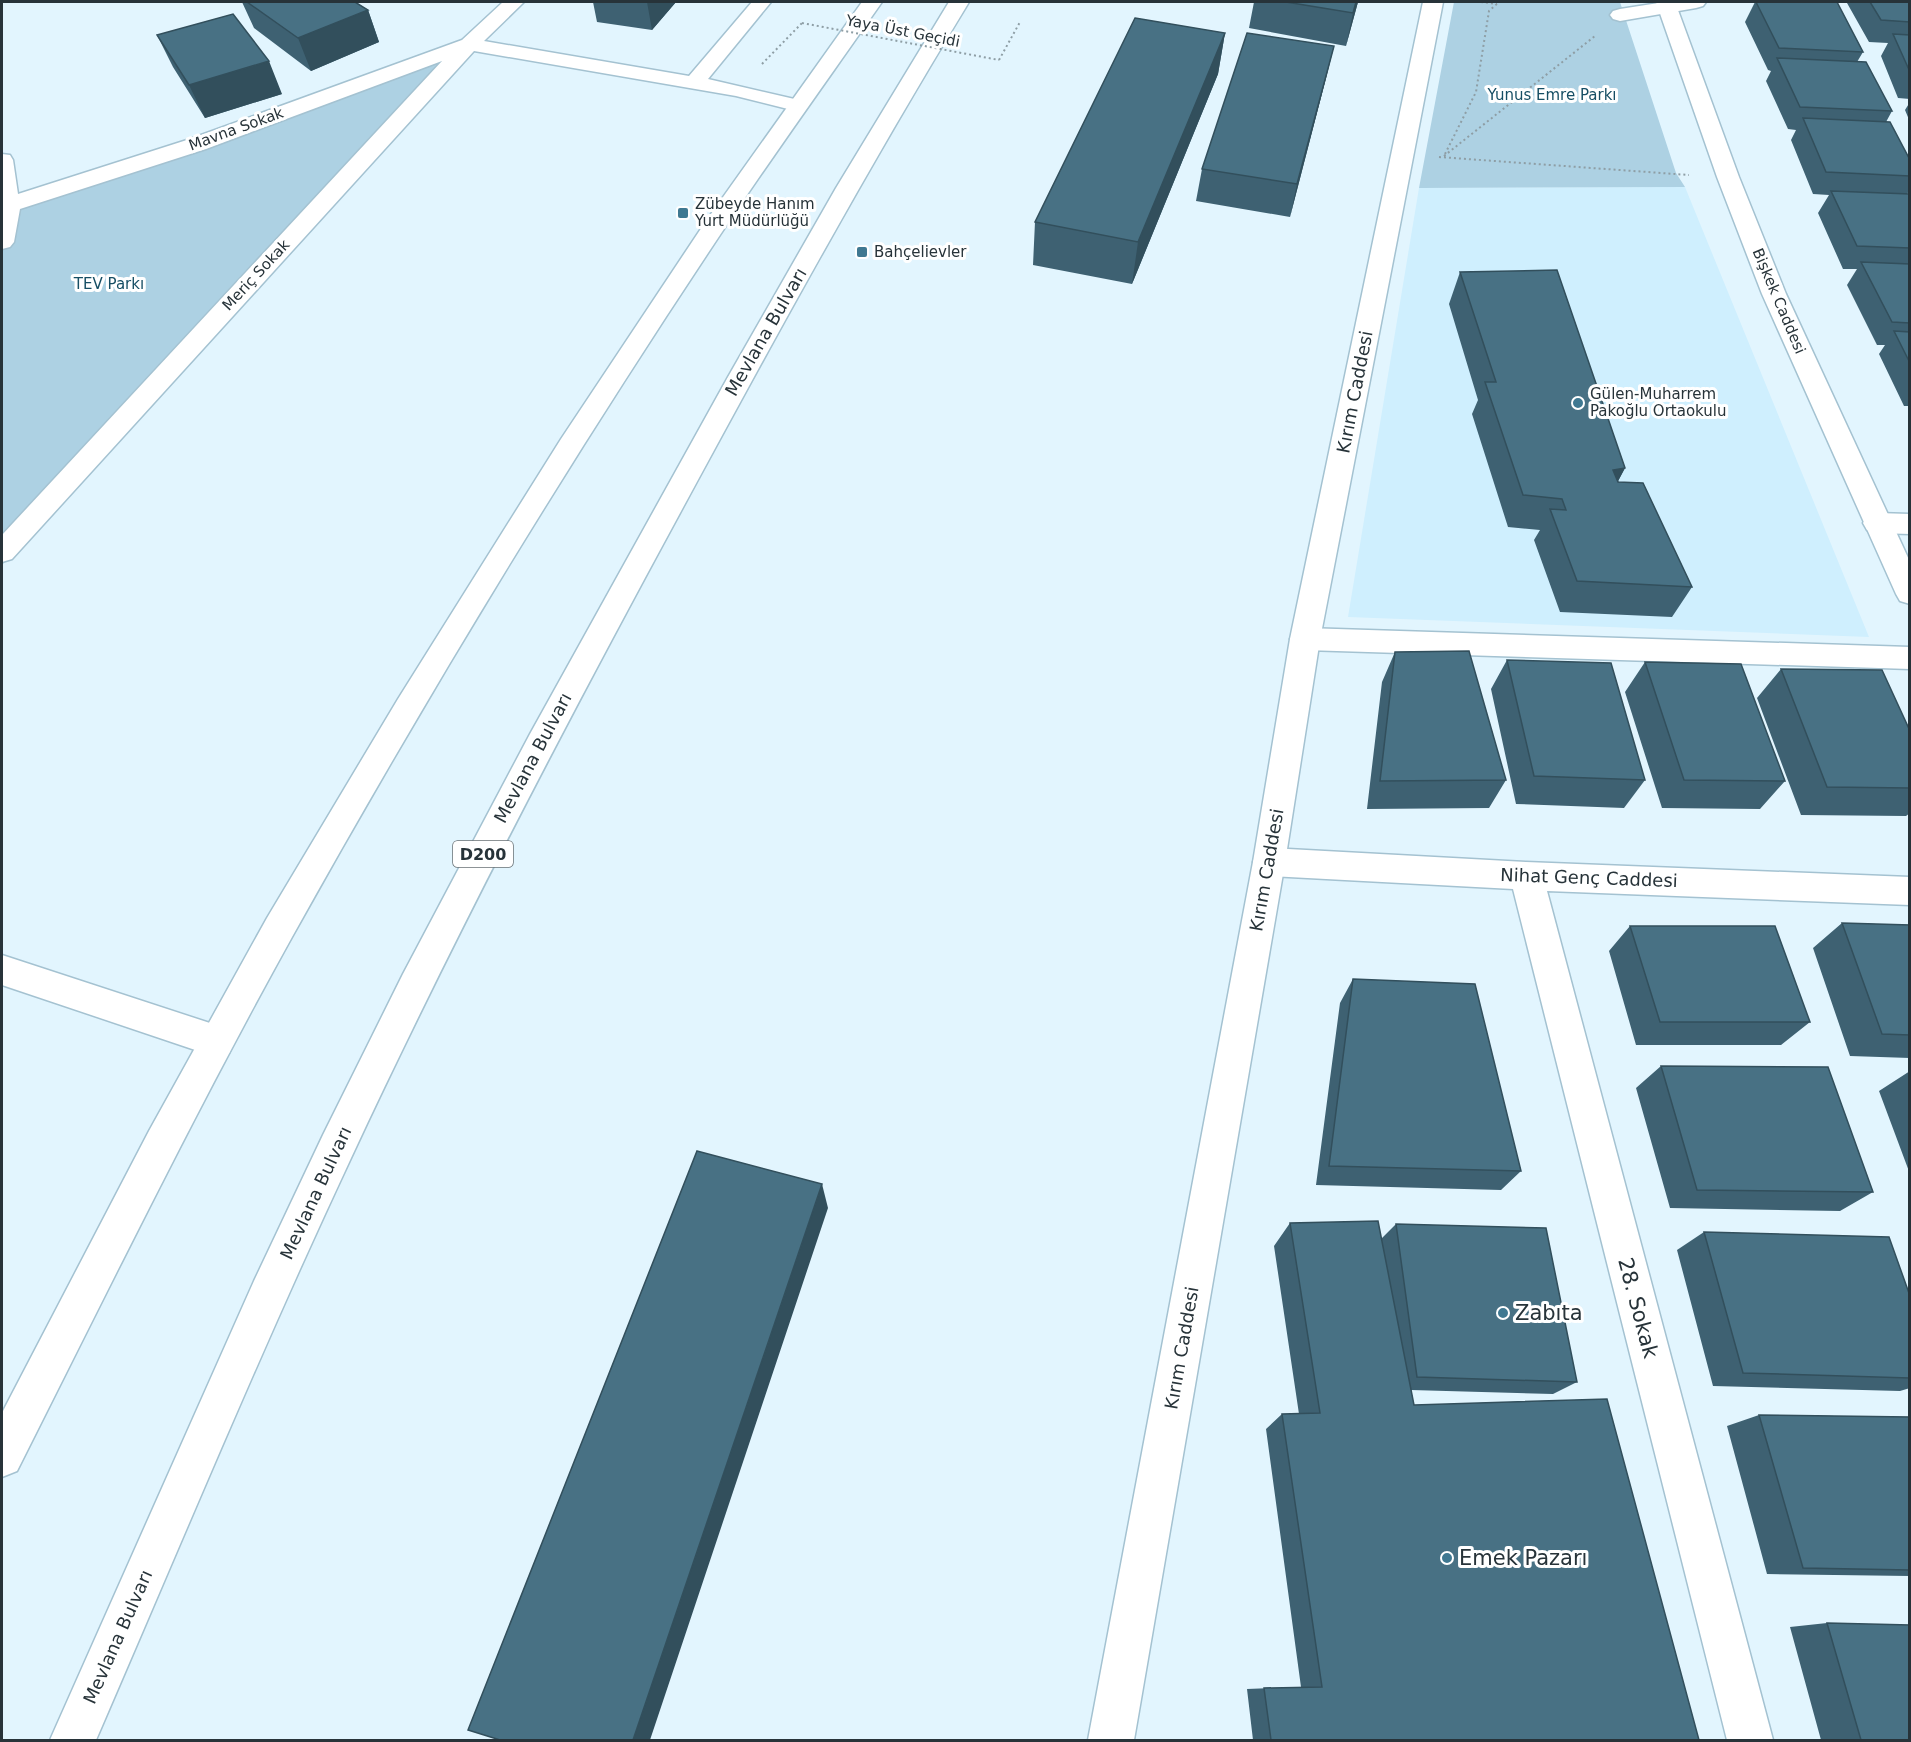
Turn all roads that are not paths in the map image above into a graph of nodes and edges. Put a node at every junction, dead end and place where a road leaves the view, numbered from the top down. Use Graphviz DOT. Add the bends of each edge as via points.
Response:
graph roads {
  1 [pos="514,2"];
  2 [pos="762,2"];
  3 [pos="872,2"];
  4 [pos="959,2"];
  5 [pos="1433,2"];
  6 [pos="1696,2"];
  7 [pos="1665,4"];
  8 [pos="1620,15"];
  9 [pos="469,44"];
  10 [pos="694,83"];
  11 [pos="796,105"];
  12 [pos="2,160"];
  13 [pos="5,206"];
  14 [pos="2,242"];
  15 [pos="1876,523"];
  16 [pos="1910,524"];
  17 [pos="2,552"];
  18 [pos="1910,594"];
  19 [pos="1305,639"];
  20 [pos="1910,658"];
  21 [pos="1269,862"];
  22 [pos="1526,876"];
  23 [pos="1910,891"];
  24 [pos="2,970"];
  25 [pos="216,1041"];
  26 [pos="2,1456"];
  27 [pos="73,1740"];
  28 [pos="1111,1740"];
  29 [pos="1750,1740"];
  1 -- 9 [label="main road, Meriç Sokak"];
  2 -- 10 [label="main road"];
  3 -- 11 [label="main road"];
  4 -- 27 [label="main road, Mevlana Bulvarı / D200" via="902,93 734,387 438,939 335,1150"];
  5 -- 19 [label="main road, Kırım Caddesi"];
  6 -- 7 [label="main road"];
  7 -- 8 [label="main road"];
  7 -- 15 [label="main road, Bişkek Caddesi" via="1774,294"];
  9 -- 10 [label="main road"];
  9 -- 13 [label="main road, Mavna Sokak" via="198,144"];
  9 -- 17 [label="main road, Meriç Sokak"];
  10 -- 11 [label="main road"];
  11 -- 25 [label="main road" via="576,434 402,718"];
  12 -- 13 [label="main road"];
  13 -- 14 [label="main road"];
  15 -- 16 [label="main road"];
  15 -- 18 [label="main road, Bişkek Caddesi"];
  19 -- 20 [label="main road"];
  19 -- 21 [label="main road, Kırım Caddesi"];
  21 -- 22 [label="main road, Nihat Genç Caddesi"];
  21 -- 28 [label="main road, Kırım Caddesi"];
  22 -- 23 [label="main road, Nihat Genç Caddesi"];
  22 -- 29 [label="main road, 28. Sokak"];
  24 -- 25 [label="main road"];
  25 -- 26 [label="main road"];
}
